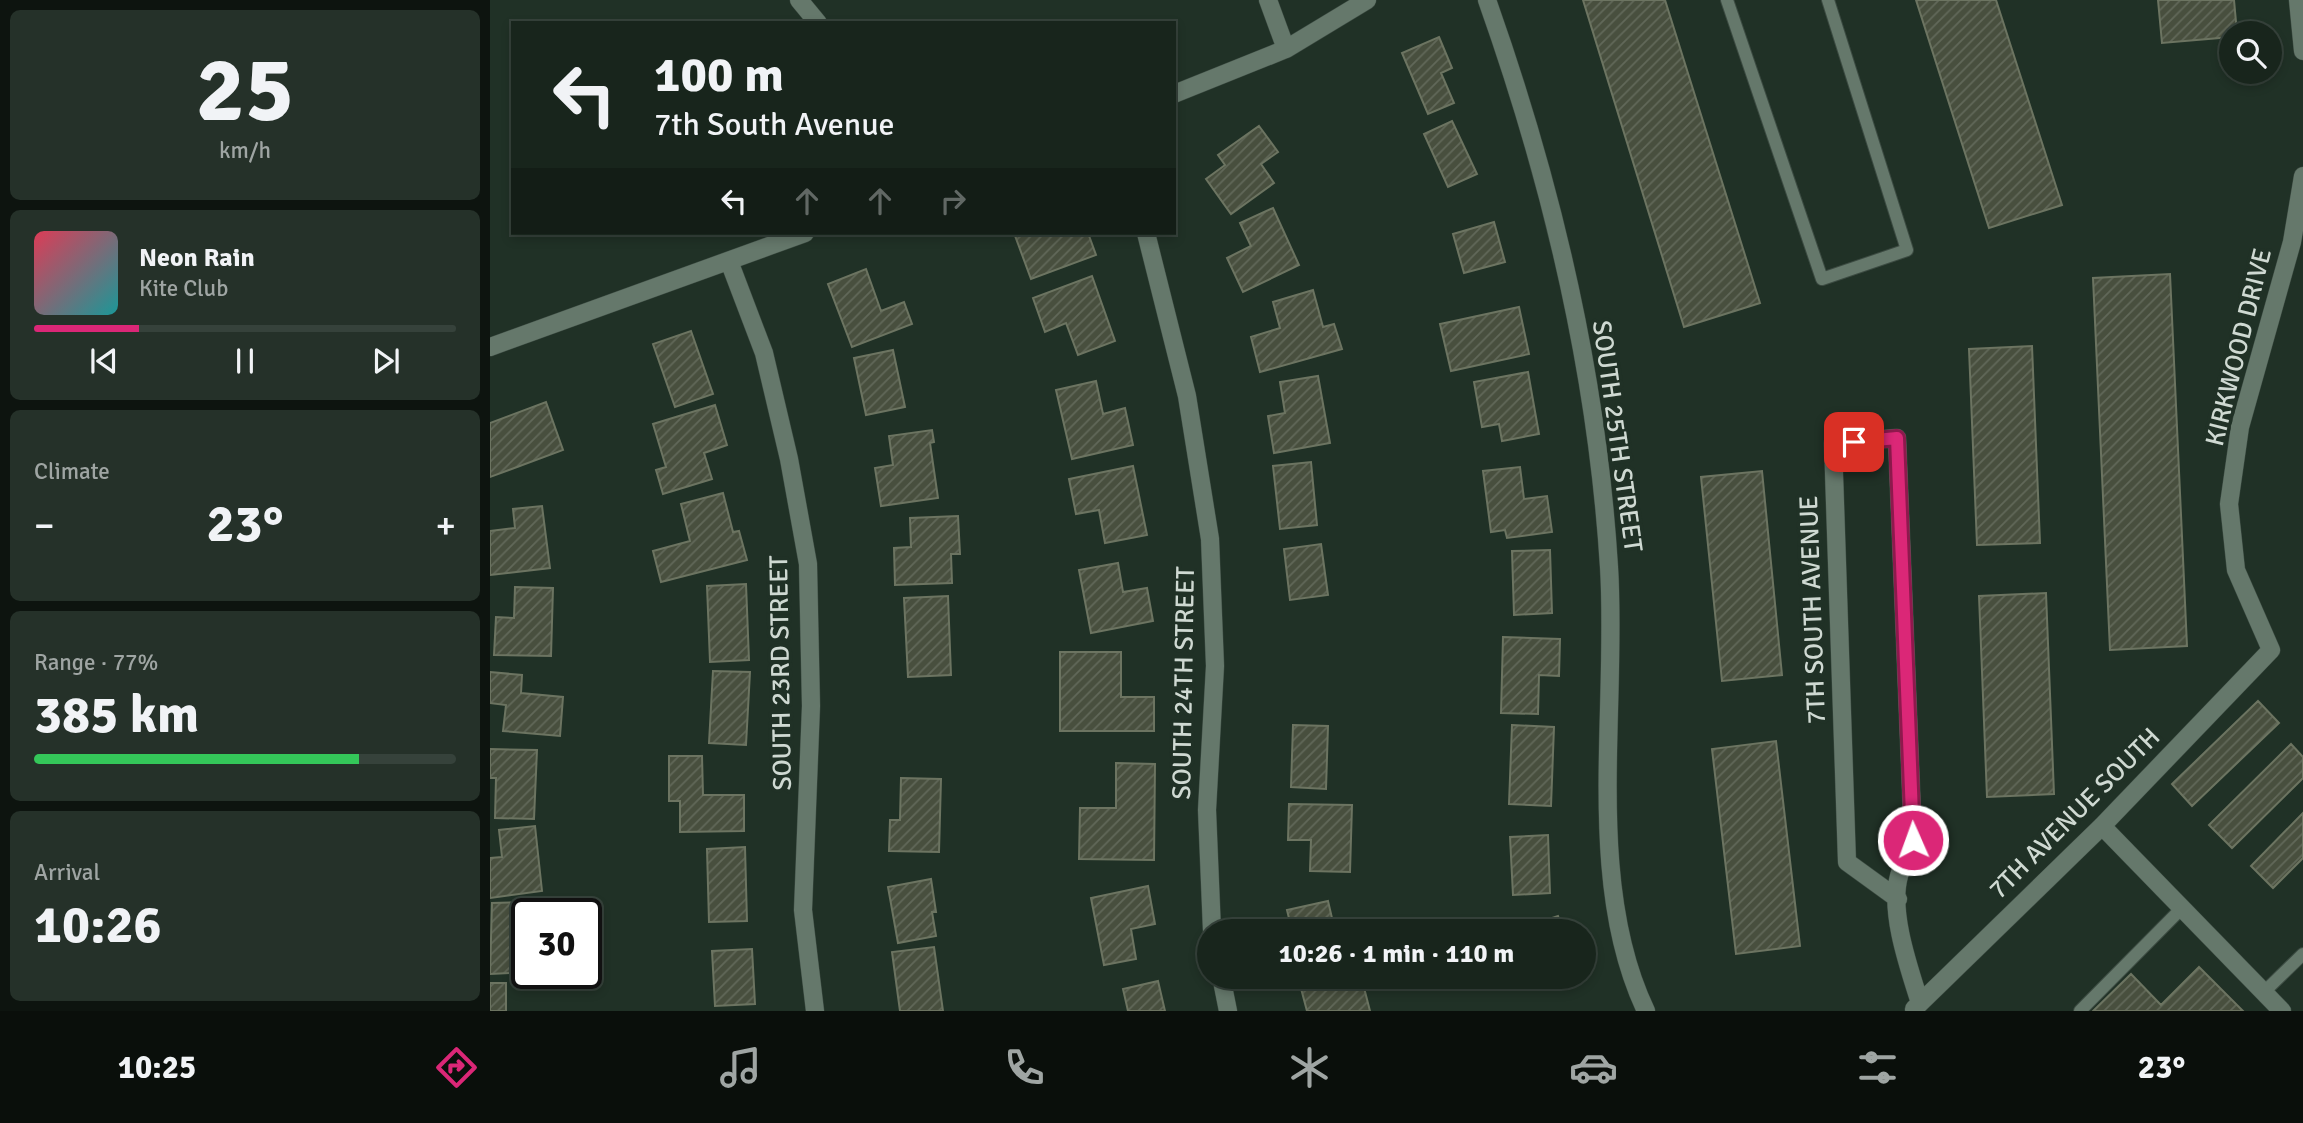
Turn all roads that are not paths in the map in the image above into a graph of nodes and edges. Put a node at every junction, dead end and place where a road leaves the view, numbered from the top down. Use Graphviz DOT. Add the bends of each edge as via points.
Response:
graph roads {
  1 [pos="799,0"];
  2 [pos="1268,0"];
  3 [pos="1367,0"];
  4 [pos="1488,0"];
  5 [pos="1727,0"];
  6 [pos="1828,0"];
  7 [pos="2298,0"];
  8 [pos="816,21"];
  9 [pos="1286,49"];
  10 [pos="2303,51"];
  11 [pos="1176,93"];
  12 [pos="2303,176"];
  13 [pos="800,235"];
  14 [pos="1146,235"];
  15 [pos="729,261"];
  16 [pos="490,347"];
  17 [pos="2272,650"];
  18 [pos="2102,826"];
  19 [pos="1898,899"];
  20 [pos="2182,908"];
  21 [pos="1212,919"];
  22 [pos="2303,954"];
  23 [pos="1224,989"];
  24 [pos="2264,992"];
  25 [pos="1916,1007"];
  26 [pos="815,1011"];
  27 [pos="1228,1011"];
  28 [pos="1646,1011"];
  29 [pos="2080,1011"];
  30 [pos="2282,1011"];
  1 -- 8 [label="street"];
  2 -- 9 [label="street"];
  3 -- 9 [label="street"];
  4 -- 28 [label="street, SOUTH 25TH STREET" via="1552,208 1581,340 1602,470 1609,570 1610,881 1630,977"];
  5 -- 6 [label="lane" via="1822,279 1907,250"];
  7 -- 10 [label="street"];
  9 -- 11 [label="street"];
  12 -- 17 [label="street, KIRKWOOD DRIVE" via="2292,242 2240,427 2229,504 2236,570"];
  13 -- 15 [label="street"];
  14 -- 21 [label="street, SOUTH 24TH STREET" via="1186,396 1210,539 1215,666 1207,810"];
  15 -- 16 [label="street"];
  15 -- 26 [label="street, SOUTH 23RD STREET" via="764,353 808,564 811,706 803,910"];
  17 -- 18 [label="street, 7TH AVENUE SOUTH"];
  18 -- 20 [label="street"];
  18 -- 25 [label="street, 7TH AVENUE SOUTH"];
  19 -- 19 [label="street, 7TH SOUTH AVENUE" via="1898,878 1913,840 1897,438 1833,443 1847,862"];
  19 -- 25 [label="street, 7TH SOUTH AVENUE" via="1899,937"];
  20 -- 24 [label="street"];
  20 -- 29 [label="lane"];
  22 -- 24 [label="lane"];
  23 -- 27 [label="street"];
  24 -- 30 [label="street"];
}
